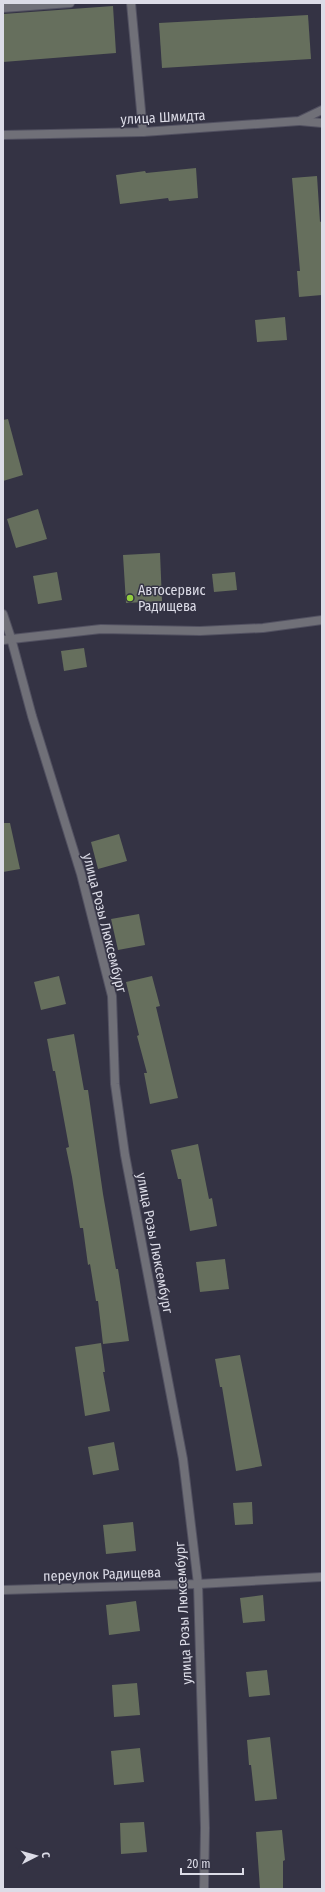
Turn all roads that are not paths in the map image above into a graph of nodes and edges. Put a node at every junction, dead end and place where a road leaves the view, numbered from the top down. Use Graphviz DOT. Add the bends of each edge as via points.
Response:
graph roads {
  1 [pos="70,3"];
  2 [pos="131,3"];
  3 [pos="3,8"];
  4 [pos="322,110"];
  5 [pos="299,121"];
  6 [pos="322,123"];
  7 [pos="143,132"];
  8 [pos="3,135"];
  9 [pos="3,614"];
  10 [pos="322,620"];
  11 [pos="7,639"];
  12 [pos="322,1577"];
  13 [pos="198,1584"];
  14 [pos="3,1590"];
  15 [pos="204,1889"];
  1 -- 3 [label="street"];
  2 -- 7 [label="street"];
  4 -- 5 [label="street, улица Шмидта"];
  5 -- 6 [label="street"];
  5 -- 7 [label="street, улица Шмидта"];
  7 -- 8 [label="street, улица Шмидта"];
  9 -- 11 [label="street, улица Розы Люксембург"];
  10 -- 11 [label="street" via="263,628 200,631 101,629"];
  11 -- 13 [label="street, улица Розы Люксембург" via="81,874 112,996 115,1084 124,1147 183,1459"];
  12 -- 13 [label="street, переулок Радищева"];
  13 -- 14 [label="street, переулок Радищева"];
  13 -- 15 [label="street, улица Розы Люксембург" via="205,1828"];
}
